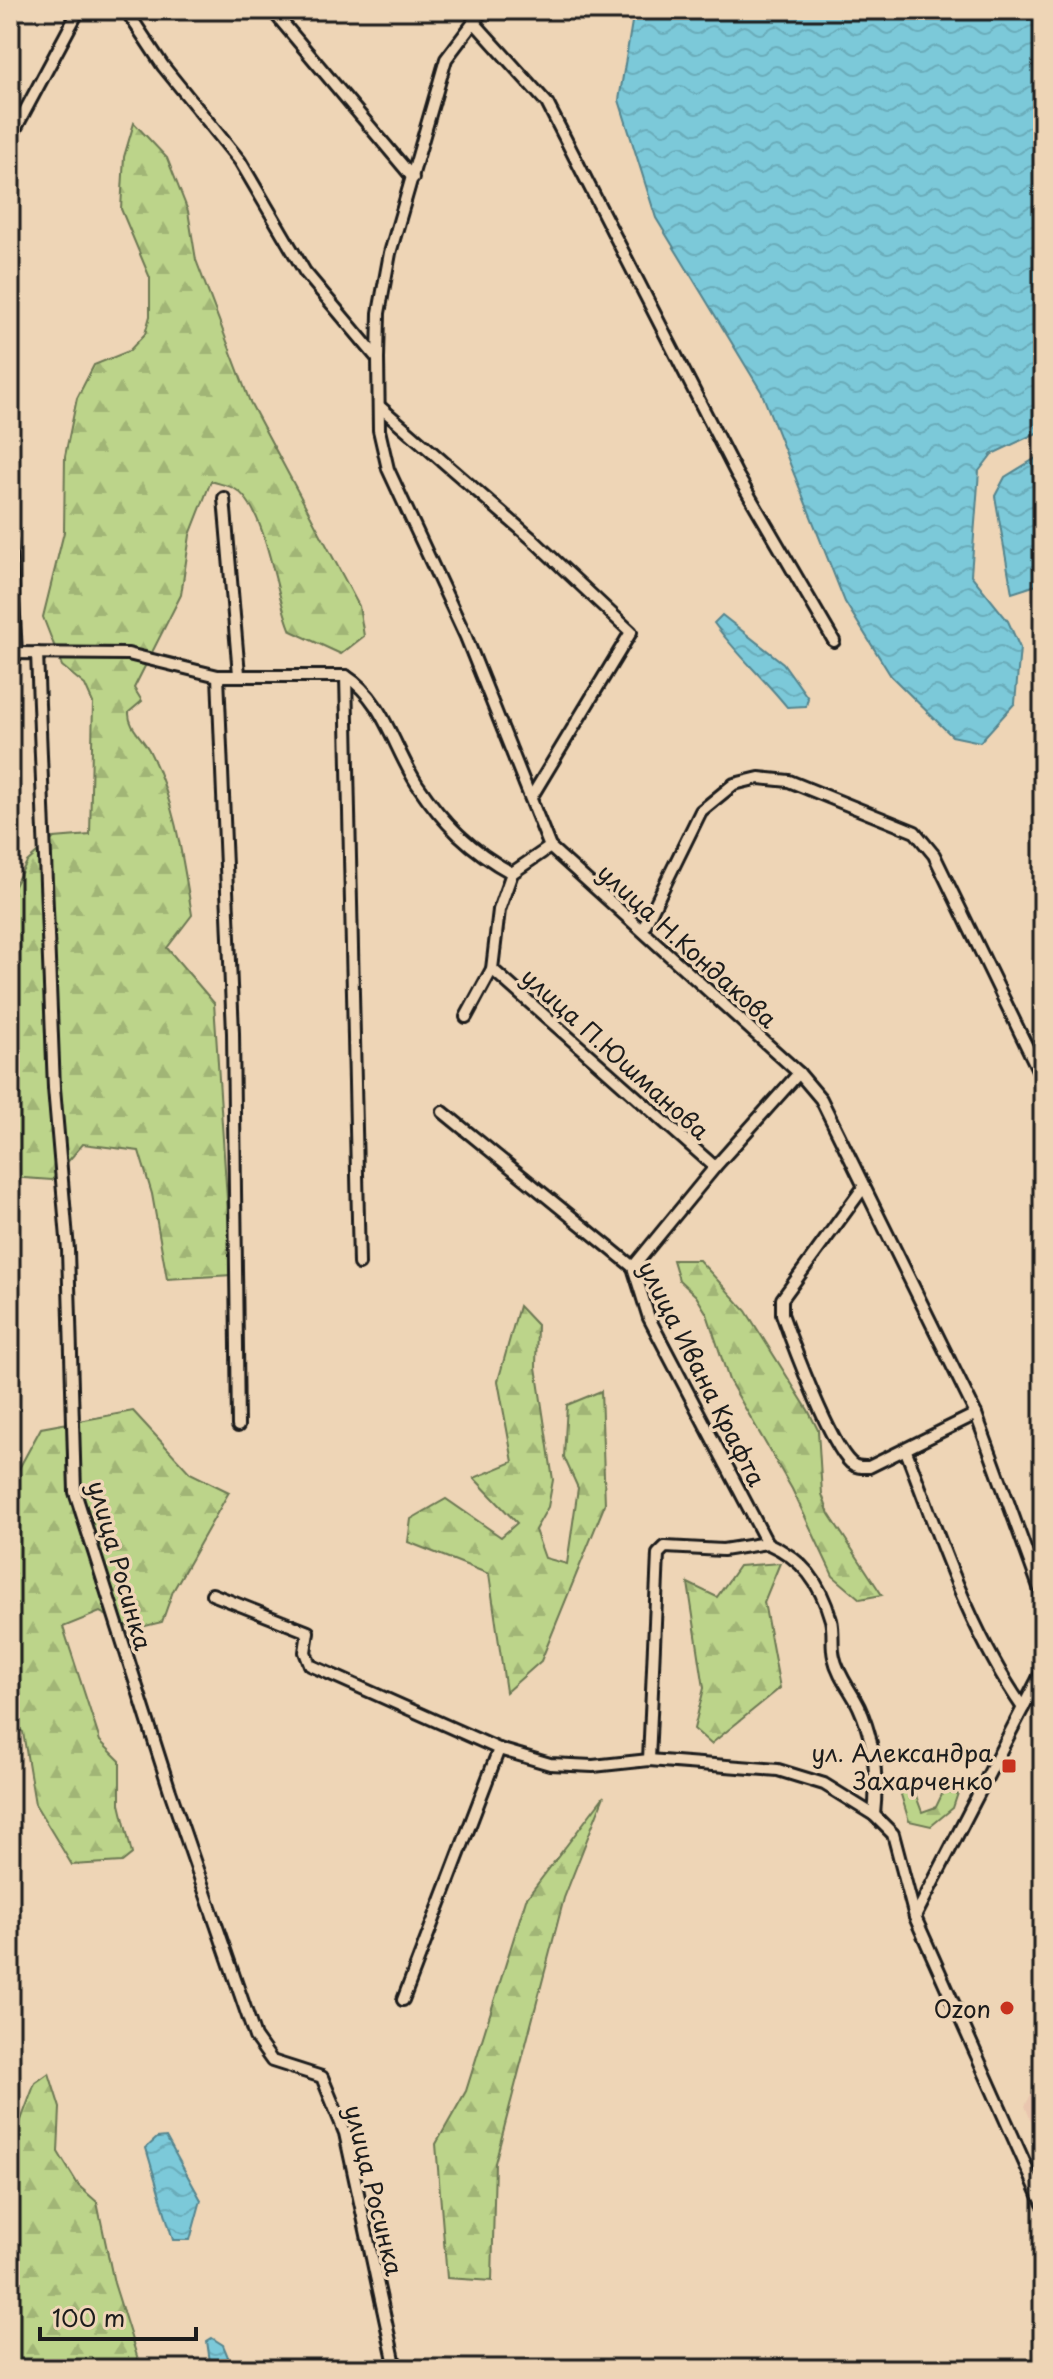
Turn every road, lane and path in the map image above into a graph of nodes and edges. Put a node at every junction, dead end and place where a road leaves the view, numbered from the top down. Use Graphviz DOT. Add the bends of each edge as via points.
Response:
graph roads {
  1 [pos="79,10"];
  2 [pos="126,10"];
  3 [pos="272,10"];
  4 [pos="479,13"];
  5 [pos="10,139"];
  6 [pos="413,178"];
  7 [pos="378,359"];
  8 [pos="379,406"];
  9 [pos="224,498"];
  10 [pos="10,541"];
  11 [pos="834,641"];
  12 [pos="13,653"];
  13 [pos="37,653"];
  14 [pos="239,674"];
  15 [pos="218,676"];
  16 [pos="346,676"];
  17 [pos="532,796"];
  18 [pos="550,847"];
  19 [pos="512,873"];
  20 [pos="643,929"];
  21 [pos="492,969"];
  22 [pos="466,1017"];
  23 [pos="799,1073"];
  24 [pos="1043,1080"];
  25 [pos="443,1112"];
  26 [pos="715,1167"];
  27 [pos="863,1188"];
  28 [pos="359,1264"];
  29 [pos="633,1267"];
  30 [pos="976,1414"];
  31 [pos="238,1426"];
  32 [pos="906,1451"];
  33 [pos="767,1543"];
  34 [pos="212,1594"];
  35 [pos="1043,1598"];
  36 [pos="1043,1669"];
  37 [pos="1023,1708"];
  38 [pos="499,1749"];
  39 [pos="649,1760"];
  40 [pos="874,1815"];
  41 [pos="915,1917"];
  42 [pos="403,2000"];
  43 [pos="1043,2204"];
  44 [pos="396,2369"];
  1 -- 5 [label="street"];
  2 -- 7 [label="street" via="163,66 240,161 305,272"];
  3 -- 6 [label="street"];
  4 -- 6 [label="street" via="446,59"];
  4 -- 11 [label="street" via="547,103 736,473"];
  6 -- 7 [label="street" via="393,241"];
  7 -- 8 [label="street"];
  8 -- 17 [label="street" via="388,469"];
  8 -- 17 [label="street" via="631,632"];
  9 -- 14 [label="street"];
  10 -- 12 [label="street"];
  12 -- 13 [label="street"];
  13 -- 15 [label="street" via="128,654"];
  13 -- 44 [label="street, улица Росинка" via="75,1492 255,2037 272,2061 322,2077 345,2133"];
  14 -- 15 [label="street"];
  14 -- 16 [label="street"];
  15 -- 31 [label="street" via="233,1033"];
  16 -- 19 [label="street" via="364,687 416,782 447,826 477,854"];
  16 -- 28 [label="street"];
  17 -- 18 [label="street"];
  18 -- 19 [label="street"];
  18 -- 20 [label="street, улица Н.Кондакова"];
  19 -- 21 [label="street" via="499,910"];
  20 -- 23 [label="street, улица Н.Кондакова"];
  20 -- 24 [label="street" via="701,811 734,784 759,778 789,781 915,832 934,855"];
  21 -- 22 [label="street"];
  21 -- 26 [label="street, улица П.Юшманова"];
  23 -- 26 [label="street"];
  23 -- 27 [label="street, улица Н.Кондакова" via="821,1099"];
  25 -- 29 [label="street, улица Ивана Крафта"];
  26 -- 29 [label="street"];
  27 -- 30 [label="street, улица Н.Кондакова"];
  27 -- 32 [label="street" via="782,1299 782,1314 848,1461 869,1467"];
  29 -- 33 [label="street, улица Ивана Крафта" via="649,1318"];
  30 -- 32 [label="street"];
  30 -- 35 [label="street, улица Н.Кондакова"];
  32 -- 37 [label="street" via="968,1612"];
  33 -- 39 [label="street" via="723,1550 665,1547 658,1554"];
  33 -- 40 [label="street" via="794,1555 813,1578 831,1621 834,1657 873,1748 878,1780"];
  34 -- 38 [label="street" via="308,1632 305,1652 310,1665"];
  36 -- 37 [label="street"];
  37 -- 41 [label="street"];
  38 -- 39 [label="street" via="550,1764"];
  38 -- 42 [label="street"];
  39 -- 40 [label="street" via="778,1770 824,1784"];
  40 -- 41 [label="street" via="893,1834"];
  41 -- 43 [label="street"];
}
